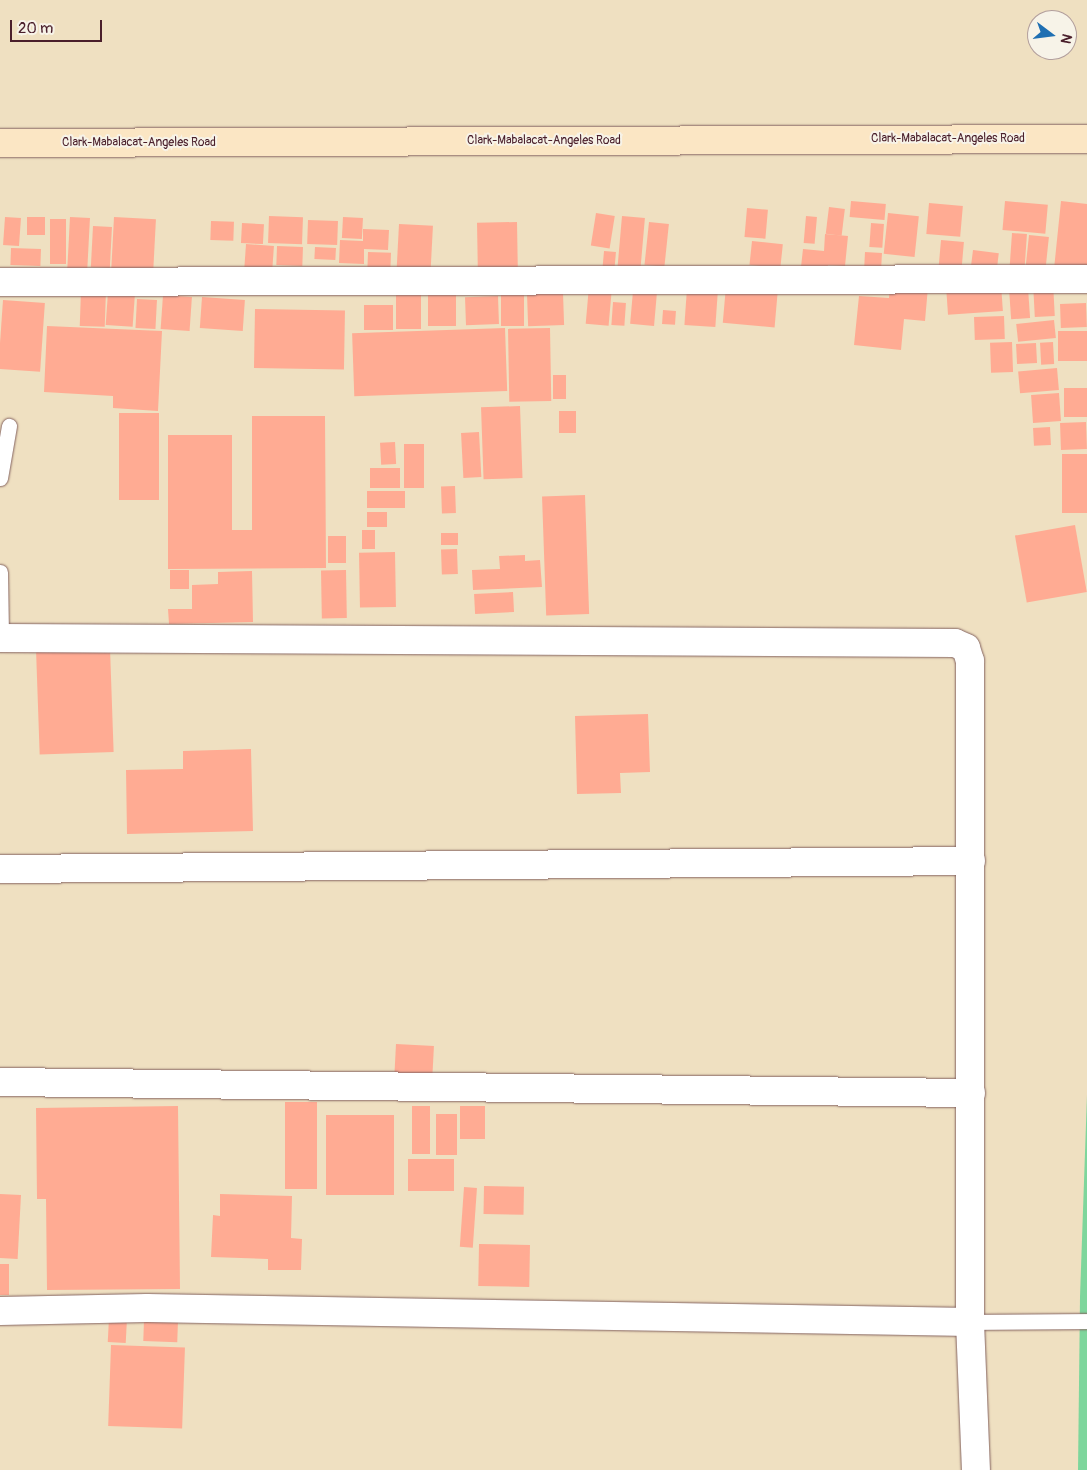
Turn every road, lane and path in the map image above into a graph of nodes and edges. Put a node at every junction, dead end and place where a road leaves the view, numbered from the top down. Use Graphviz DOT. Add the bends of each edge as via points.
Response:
graph roads {
  1 [pos="1087,139"];
  2 [pos="0,143"];
  3 [pos="1087,279"];
  4 [pos="0,282"];
  5 [pos="9,426"];
  6 [pos="0,478"];
  7 [pos="0,572"];
  8 [pos="0,638"];
  9 [pos="971,861"];
  10 [pos="0,870"];
  11 [pos="0,1082"];
  12 [pos="971,1093"];
  13 [pos="0,1311"];
  14 [pos="1087,1321"];
  15 [pos="970,1322"];
  16 [pos="976,1470"];
  1 -- 2 [label="main road, Clark-Mabalacat-Angeles Road"];
  3 -- 4 [label="street"];
  5 -- 6 [label="lane"];
  7 -- 8 [label="lane"];
  8 -- 9 [label="street" via="955,643 966,648 970,661"];
  9 -- 10 [label="street"];
  9 -- 12 [label="street"];
  11 -- 12 [label="street"];
  12 -- 15 [label="street"];
  13 -- 15 [label="street" via="147,1308"];
  14 -- 15 [label="lane"];
  15 -- 16 [label="street"];
}
